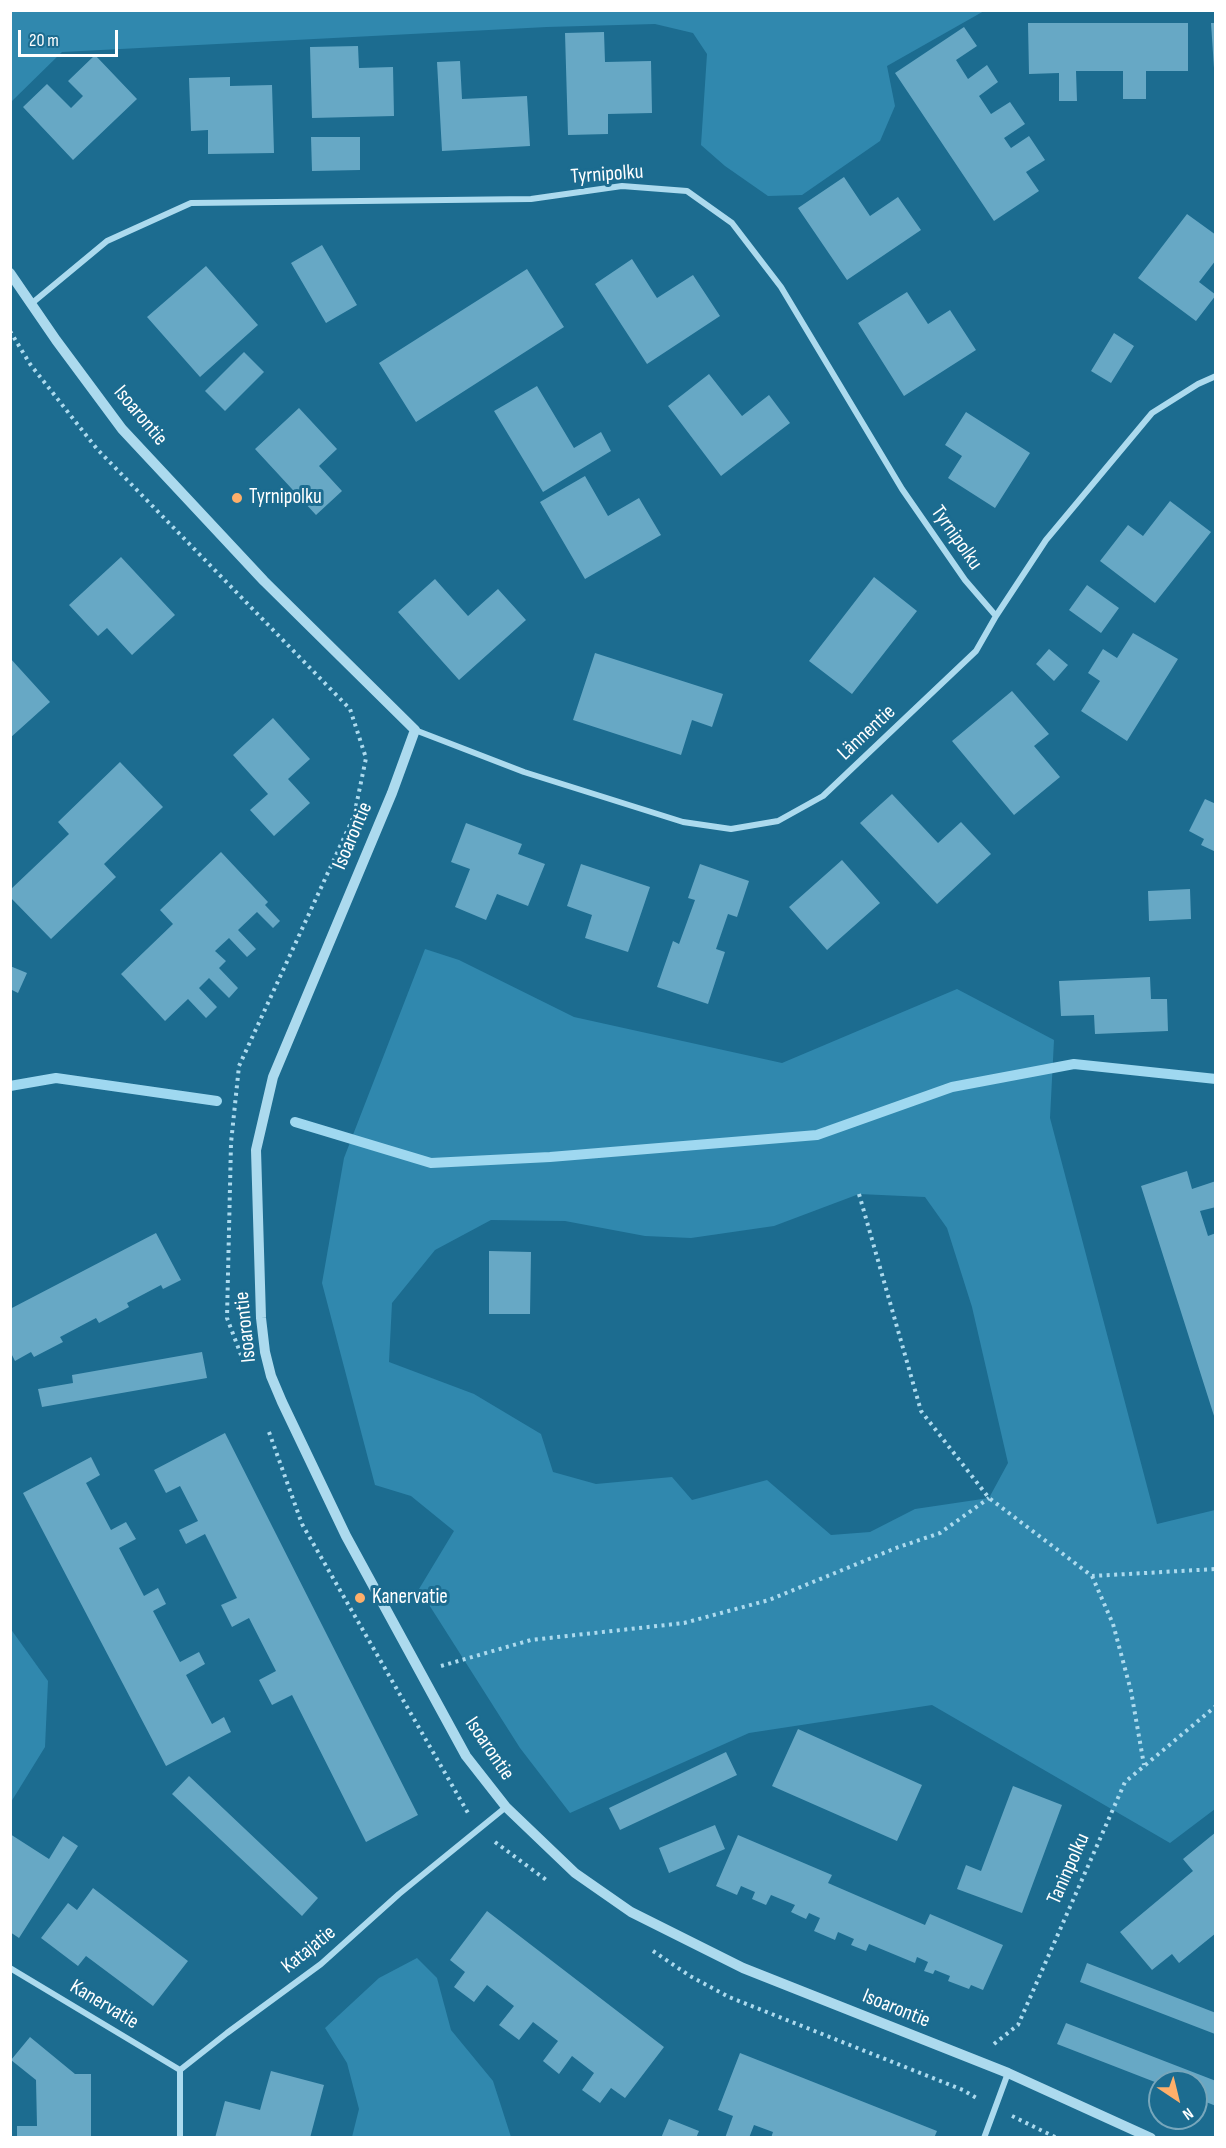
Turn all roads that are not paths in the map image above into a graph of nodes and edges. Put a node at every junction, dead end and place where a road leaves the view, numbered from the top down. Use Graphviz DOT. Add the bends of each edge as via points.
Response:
graph roads {
  1 [pos="10,273"];
  2 [pos="31,304"];
  3 [pos="1215,376"];
  4 [pos="996,615"];
  5 [pos="415,730"];
  6 [pos="506,1807"];
  7 [pos="10,1968"];
  8 [pos="180,2070"];
  9 [pos="1008,2073"];
  10 [pos="180,2138"];
  11 [pos="984,2138"];
  12 [pos="1150,2138"];
  1 -- 2 [label="street, Isoarontie"];
  2 -- 4 [label="street, Tyrnipolku" via="107,241 191,203 531,199 622,186 687,191 732,223 782,287 902,489 965,580"];
  2 -- 5 [label="street, Isoarontie" via="122,429 264,581"];
  3 -- 4 [label="street, Lännentie" via="1152,413 1046,540"];
  4 -- 5 [label="street, Lännentie" via="976,651 863,759 823,796 778,821 731,829 683,822 524,772"];
  5 -- 6 [label="street, Isoarontie" via="273,1077 256,1150 261,1318 271,1376 346,1536 466,1756"];
  6 -- 8 [label="street, Katajatie" via="321,1964"];
  6 -- 9 [label="street, Isoarontie" via="575,1873 631,1912 743,1968"];
  7 -- 8 [label="street, Kanervatie"];
  8 -- 10 [label="street"];
  9 -- 11 [label="street"];
  9 -- 12 [label="street, Isoarontie"];
}
